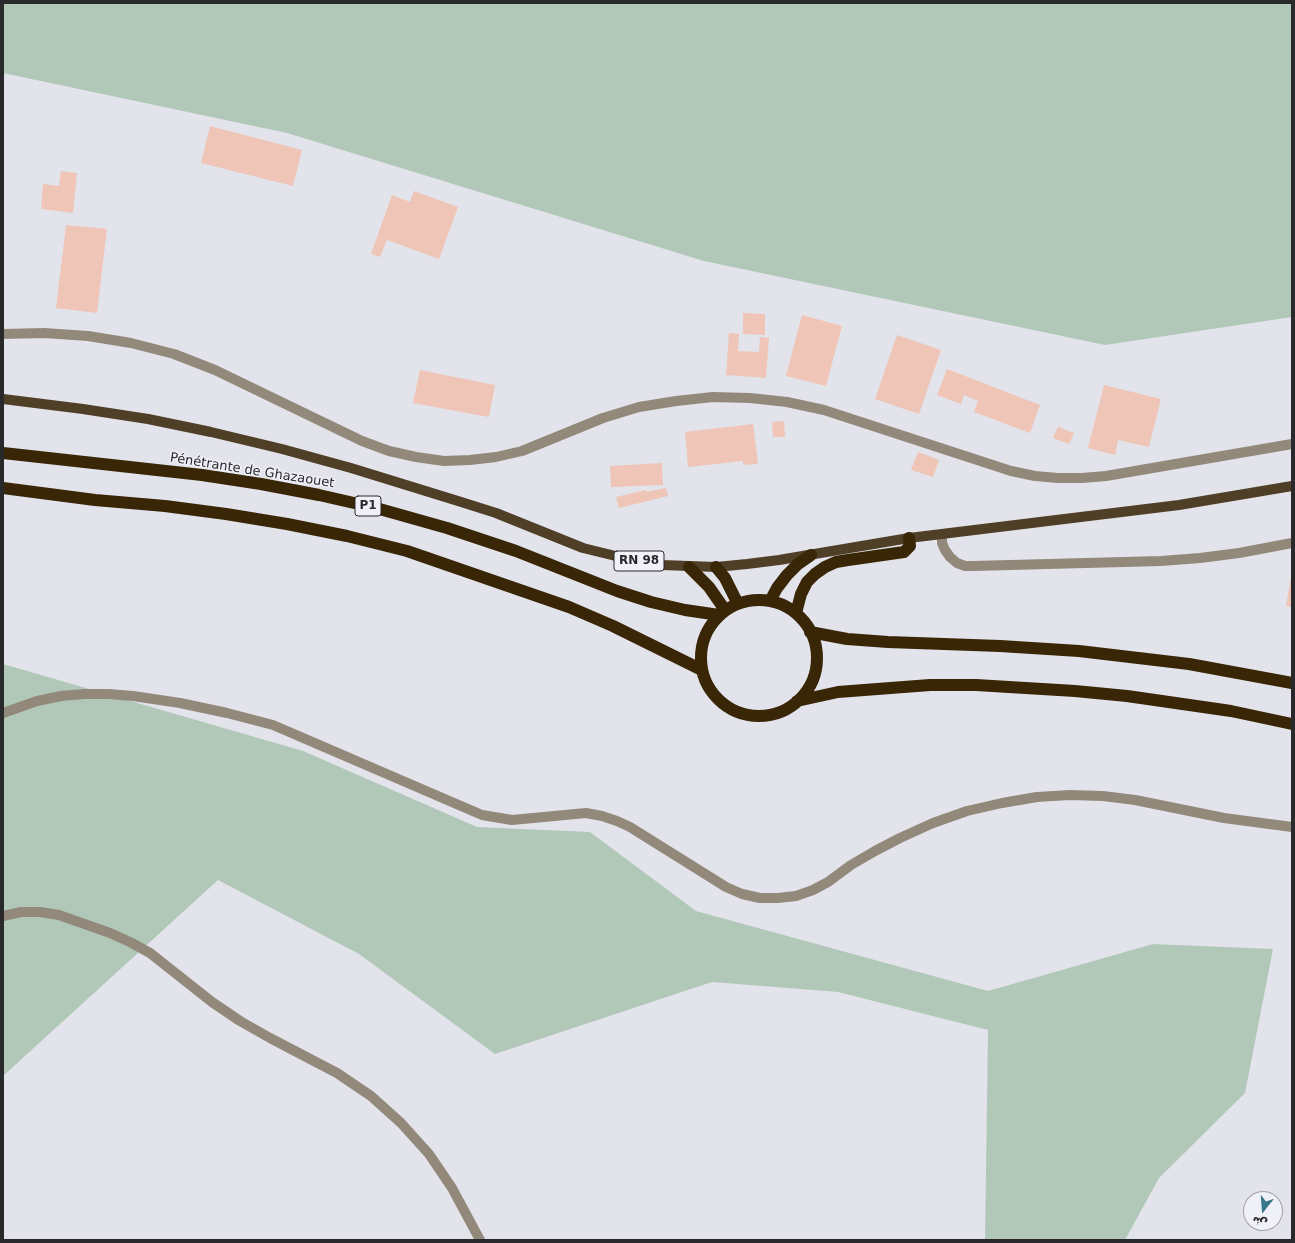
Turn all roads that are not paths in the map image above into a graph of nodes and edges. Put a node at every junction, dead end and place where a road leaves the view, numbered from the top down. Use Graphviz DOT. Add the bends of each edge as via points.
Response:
graph roads {
  1 [pos="3,334"];
  2 [pos="3,399"];
  3 [pos="1292,444"];
  4 [pos="3,453"];
  5 [pos="1292,486"];
  6 [pos="3,488"];
  7 [pos="942,534"];
  8 [pos="909,538"];
  9 [pos="1292,543"];
  10 [pos="811,555"];
  11 [pos="689,567"];
  12 [pos="716,567"];
  13 [pos="770,601"];
  14 [pos="738,604"];
  15 [pos="722,613"];
  16 [pos="796,613"];
  17 [pos="810,632"];
  18 [pos="702,670"];
  19 [pos="1292,683"];
  20 [pos="797,701"];
  21 [pos="3,713"];
  22 [pos="1292,724"];
  23 [pos="1292,827"];
  24 [pos="3,916"];
  25 [pos="480,1240"];
  1 -- 3 [label="street" via="88,336 174,354 215,370 362,441 389,451 444,461 496,457 522,451 604,418 639,408 713,397 787,402 824,410 1011,471 1058,478 1106,476"];
  2 -- 11 [label="main road, RN 98" via="148,420 282,449 466,503 596,551 636,561"];
  4 -- 15 [label="highway, Pénétrante de Ghazaouet / P1" via="202,475 326,496 447,528 516,551 650,602 685,610"];
  5 -- 7 [label="main road, RN 98" via="1178,505"];
  6 -- 18 [label="highway" via="226,514 340,534 407,551 569,607"];
  7 -- 8 [label="main road, RN 98"];
  7 -- 9 [label="street" via="942,543 950,557 965,566 1161,561 1239,553"];
  8 -- 10 [label="main road, RN 98"];
  8 -- 16 [label="highway" via="910,546 904,552 842,561 825,567 807,582"];
  10 -- 12 [label="main road, RN 98"];
  10 -- 13 [label="highway" via="787,575"];
  11 -- 12 [label="main road, RN 98"];
  11 -- 15 [label="highway" via="710,587"];
  12 -- 14 [label="highway" via="725,578"];
  13 -- 14 [label="highway" via="754,600"];
  13 -- 16 [label="highway"];
  14 -- 15 [label="highway"];
  15 -- 18 [label="highway" via="703,640"];
  16 -- 17 [label="highway"];
  17 -- 19 [label="highway" via="847,639 888,642 1079,651 1189,664"];
  17 -- 20 [label="highway" via="816,649 816,668 809,686"];
  18 -- 20 [label="highway" via="710,689 723,704 741,713 761,716 780,711"];
  20 -- 22 [label="highway" via="854,690 976,685 1127,696 1231,711"];
  21 -- 23 [label="street" via="37,701 85,694 133,696 227,713 273,726 482,815 512,820 586,813 618,821 726,888 760,898 796,896 813,890 875,851 933,823 974,810 1037,797 1103,796 1224,818"];
  24 -- 25 [label="street" via="21,912 59,915 130,942 150,953 240,1021 337,1073 402,1123 429,1154 452,1188"];
}
